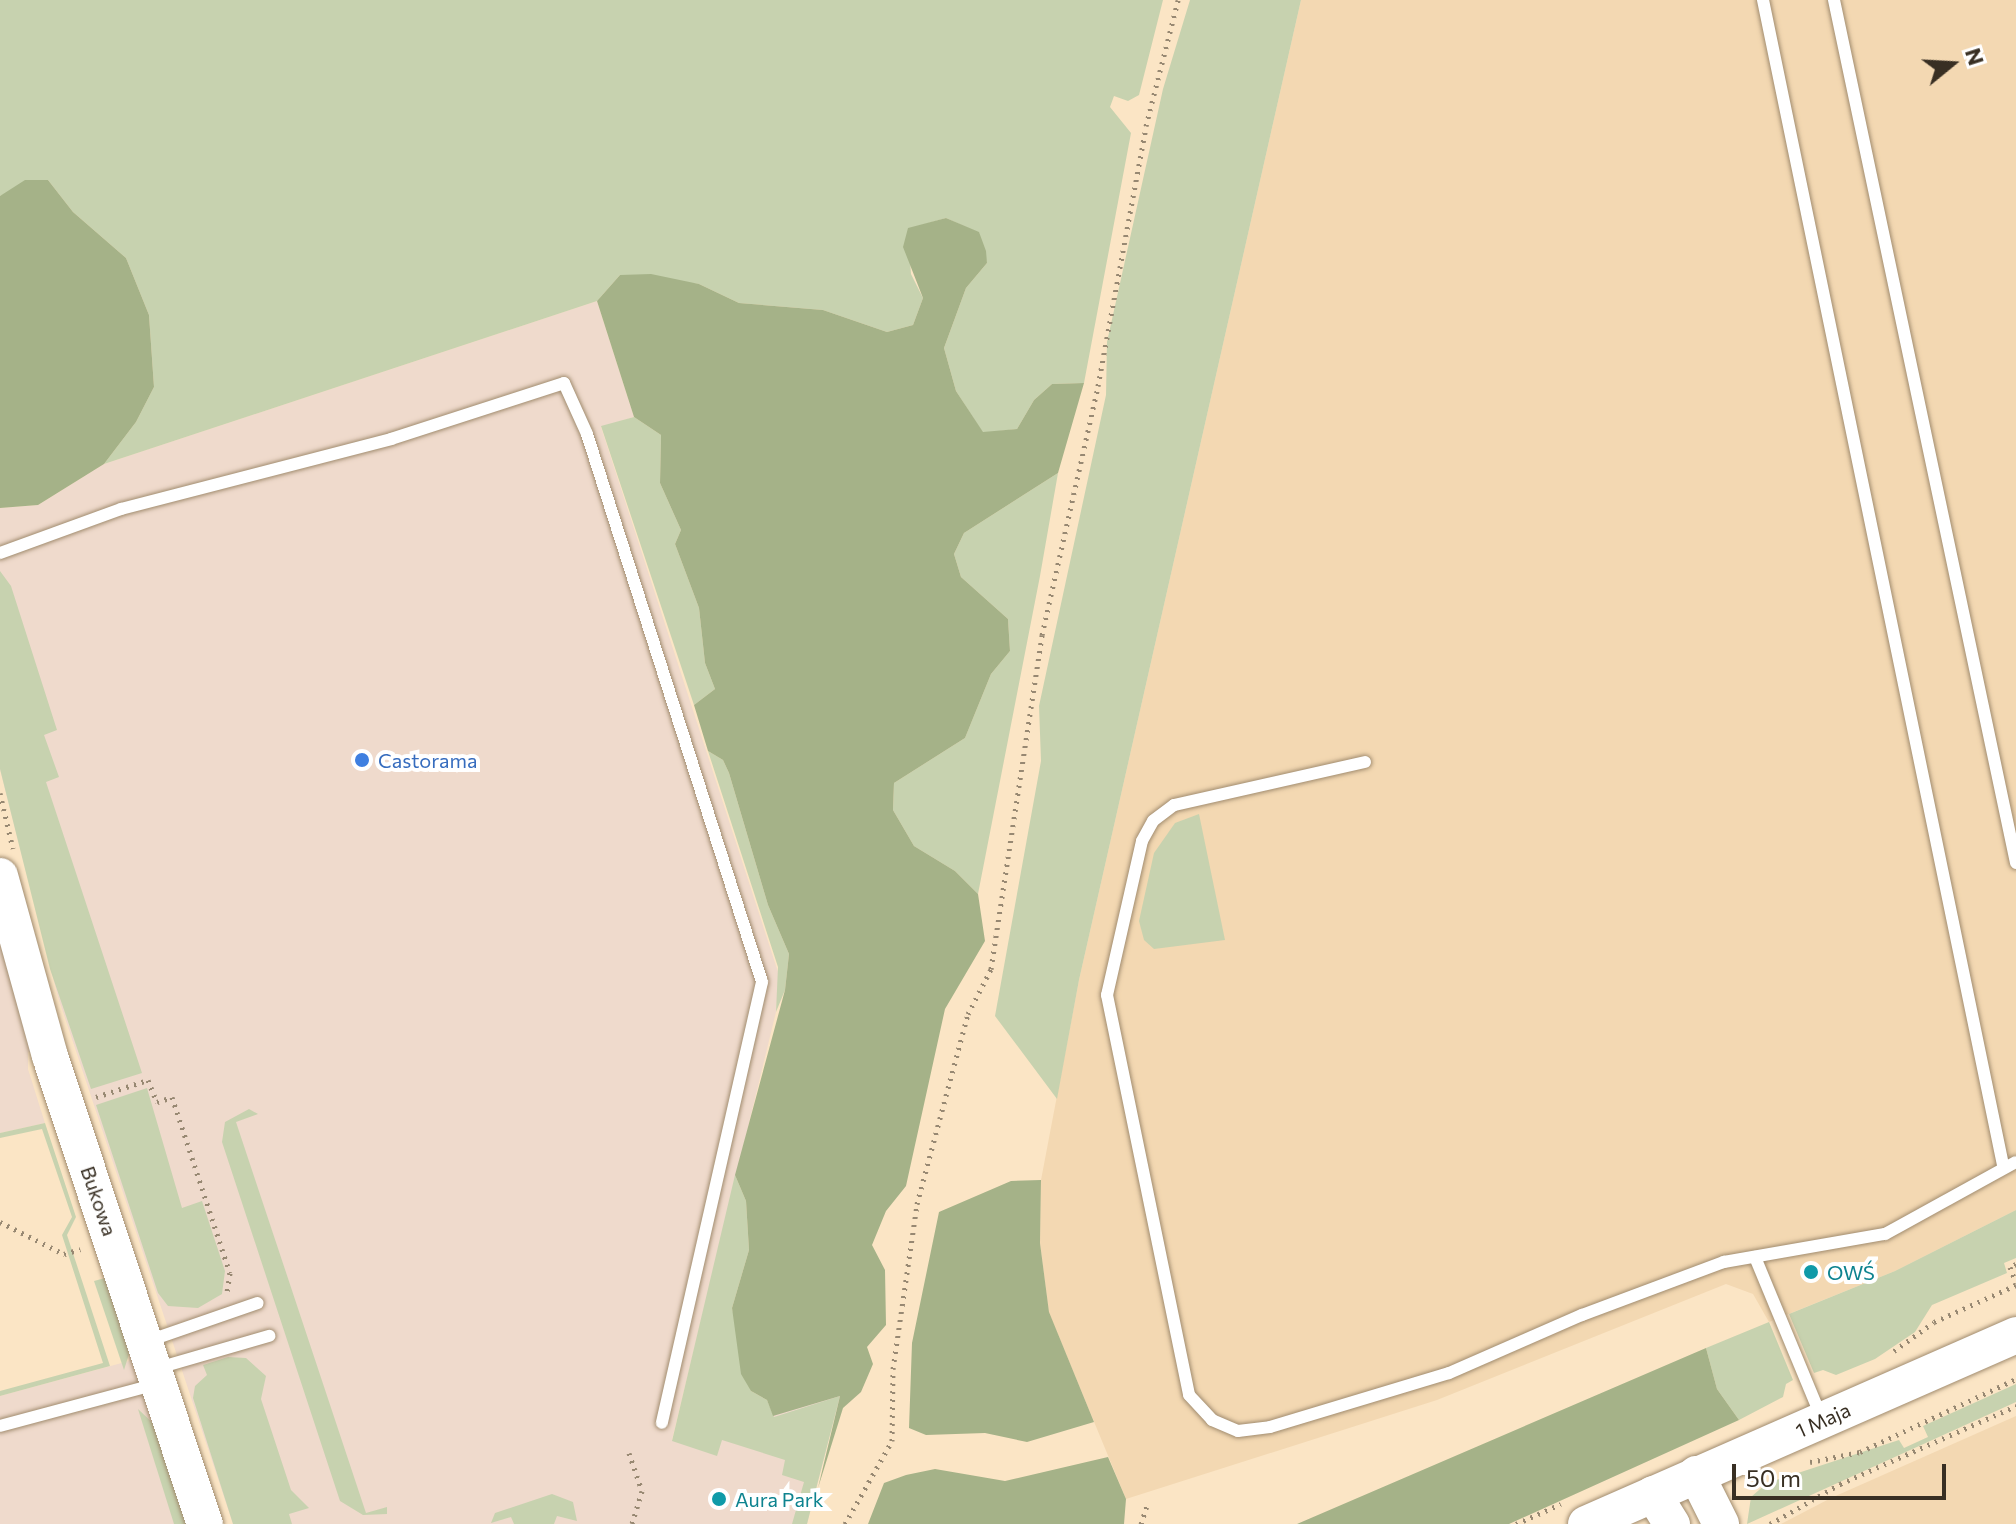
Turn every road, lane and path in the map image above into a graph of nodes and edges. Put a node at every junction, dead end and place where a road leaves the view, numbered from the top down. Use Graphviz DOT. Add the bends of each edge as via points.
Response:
graph roads {
  1 [pos="1178,0"];
  2 [pos="1763,0"];
  3 [pos="1834,0"];
  4 [pos="0,553"];
  5 [pos="1365,762"];
  6 [pos="2016,863"];
  7 [pos="0,876"];
  8 [pos="148,1080"];
  9 [pos="2016,1162"];
  10 [pos="2003,1165"];
  11 [pos="0,1222"];
  12 [pos="80,1249"];
  13 [pos="1755,1257"];
  14 [pos="2016,1264"];
  15 [pos="2016,1284"];
  16 [pos="222,1300"];
  17 [pos="258,1303"];
  18 [pos="2016,1335"];
  19 [pos="269,1336"];
  20 [pos="1889,1355"];
  21 [pos="153,1365"];
  22 [pos="2016,1379"];
  23 [pos="2016,1406"];
  24 [pos="1823,1420"];
  25 [pos="662,1423"];
  26 [pos="0,1426"];
  27 [pos="629,1453"];
  28 [pos="1805,1463"];
  29 [pos="1696,1474"];
  30 [pos="1653,1494"];
  31 [pos="1148,1503"];
  32 [pos="205,1524"];
  33 [pos="632,1524"];
  34 [pos="845,1524"];
  35 [pos="1141,1524"];
  36 [pos="1586,1524"];
  37 [pos="1672,1524"];
  38 [pos="1721,1524"];
  39 [pos="1770,1524"];
  1 -- 34 [label="path" via="1146,126 1098,386 1042,635 991,969 968,1014 917,1204 893,1369 892,1441"];
  2 -- 10 [label="lane"];
  3 -- 6 [label="lane"];
  4 -- 25 [label="lane" via="121,509 391,439 564,383 587,434 761,966 760,996"];
  5 -- 13 [label="lane" via="1174,805 1153,821 1142,841 1107,995 1189,1395 1212,1420 1238,1431 1270,1427 1449,1373 1582,1315 1724,1262"];
  7 -- 21 [label="street, Bukowa" via="50,1056"];
  8 -- 16 [label="path" via="157,1102 172,1097 230,1273"];
  9 -- 10 [label="lane"];
  10 -- 13 [label="lane" via="1885,1234"];
  11 -- 12 [label="path" via="64,1254"];
  13 -- 24 [label="lane"];
  14 -- 15 [label="path" via="2010,1267"];
  15 -- 20 [label="path" via="1934,1322"];
  17 -- 21 [label="lane"];
  18 -- 24 [label="street, 1 Maja"];
  19 -- 21 [label="lane"];
  21 -- 26 [label="lane"];
  21 -- 32 [label="street, Bukowa"];
  22 -- 28 [label="path" via="1860,1452"];
  23 -- 39 [label="path" via="1840,1484"];
  24 -- 29 [label="street, 1 Maja"];
  27 -- 33 [label="path" via="642,1491"];
  29 -- 30 [label="street, 1 Maja"];
  29 -- 38 [label="street"];
  30 -- 36 [label="street, 1 Maja"];
  30 -- 37 [label="street"];
  31 -- 35 [label="path"];
}
